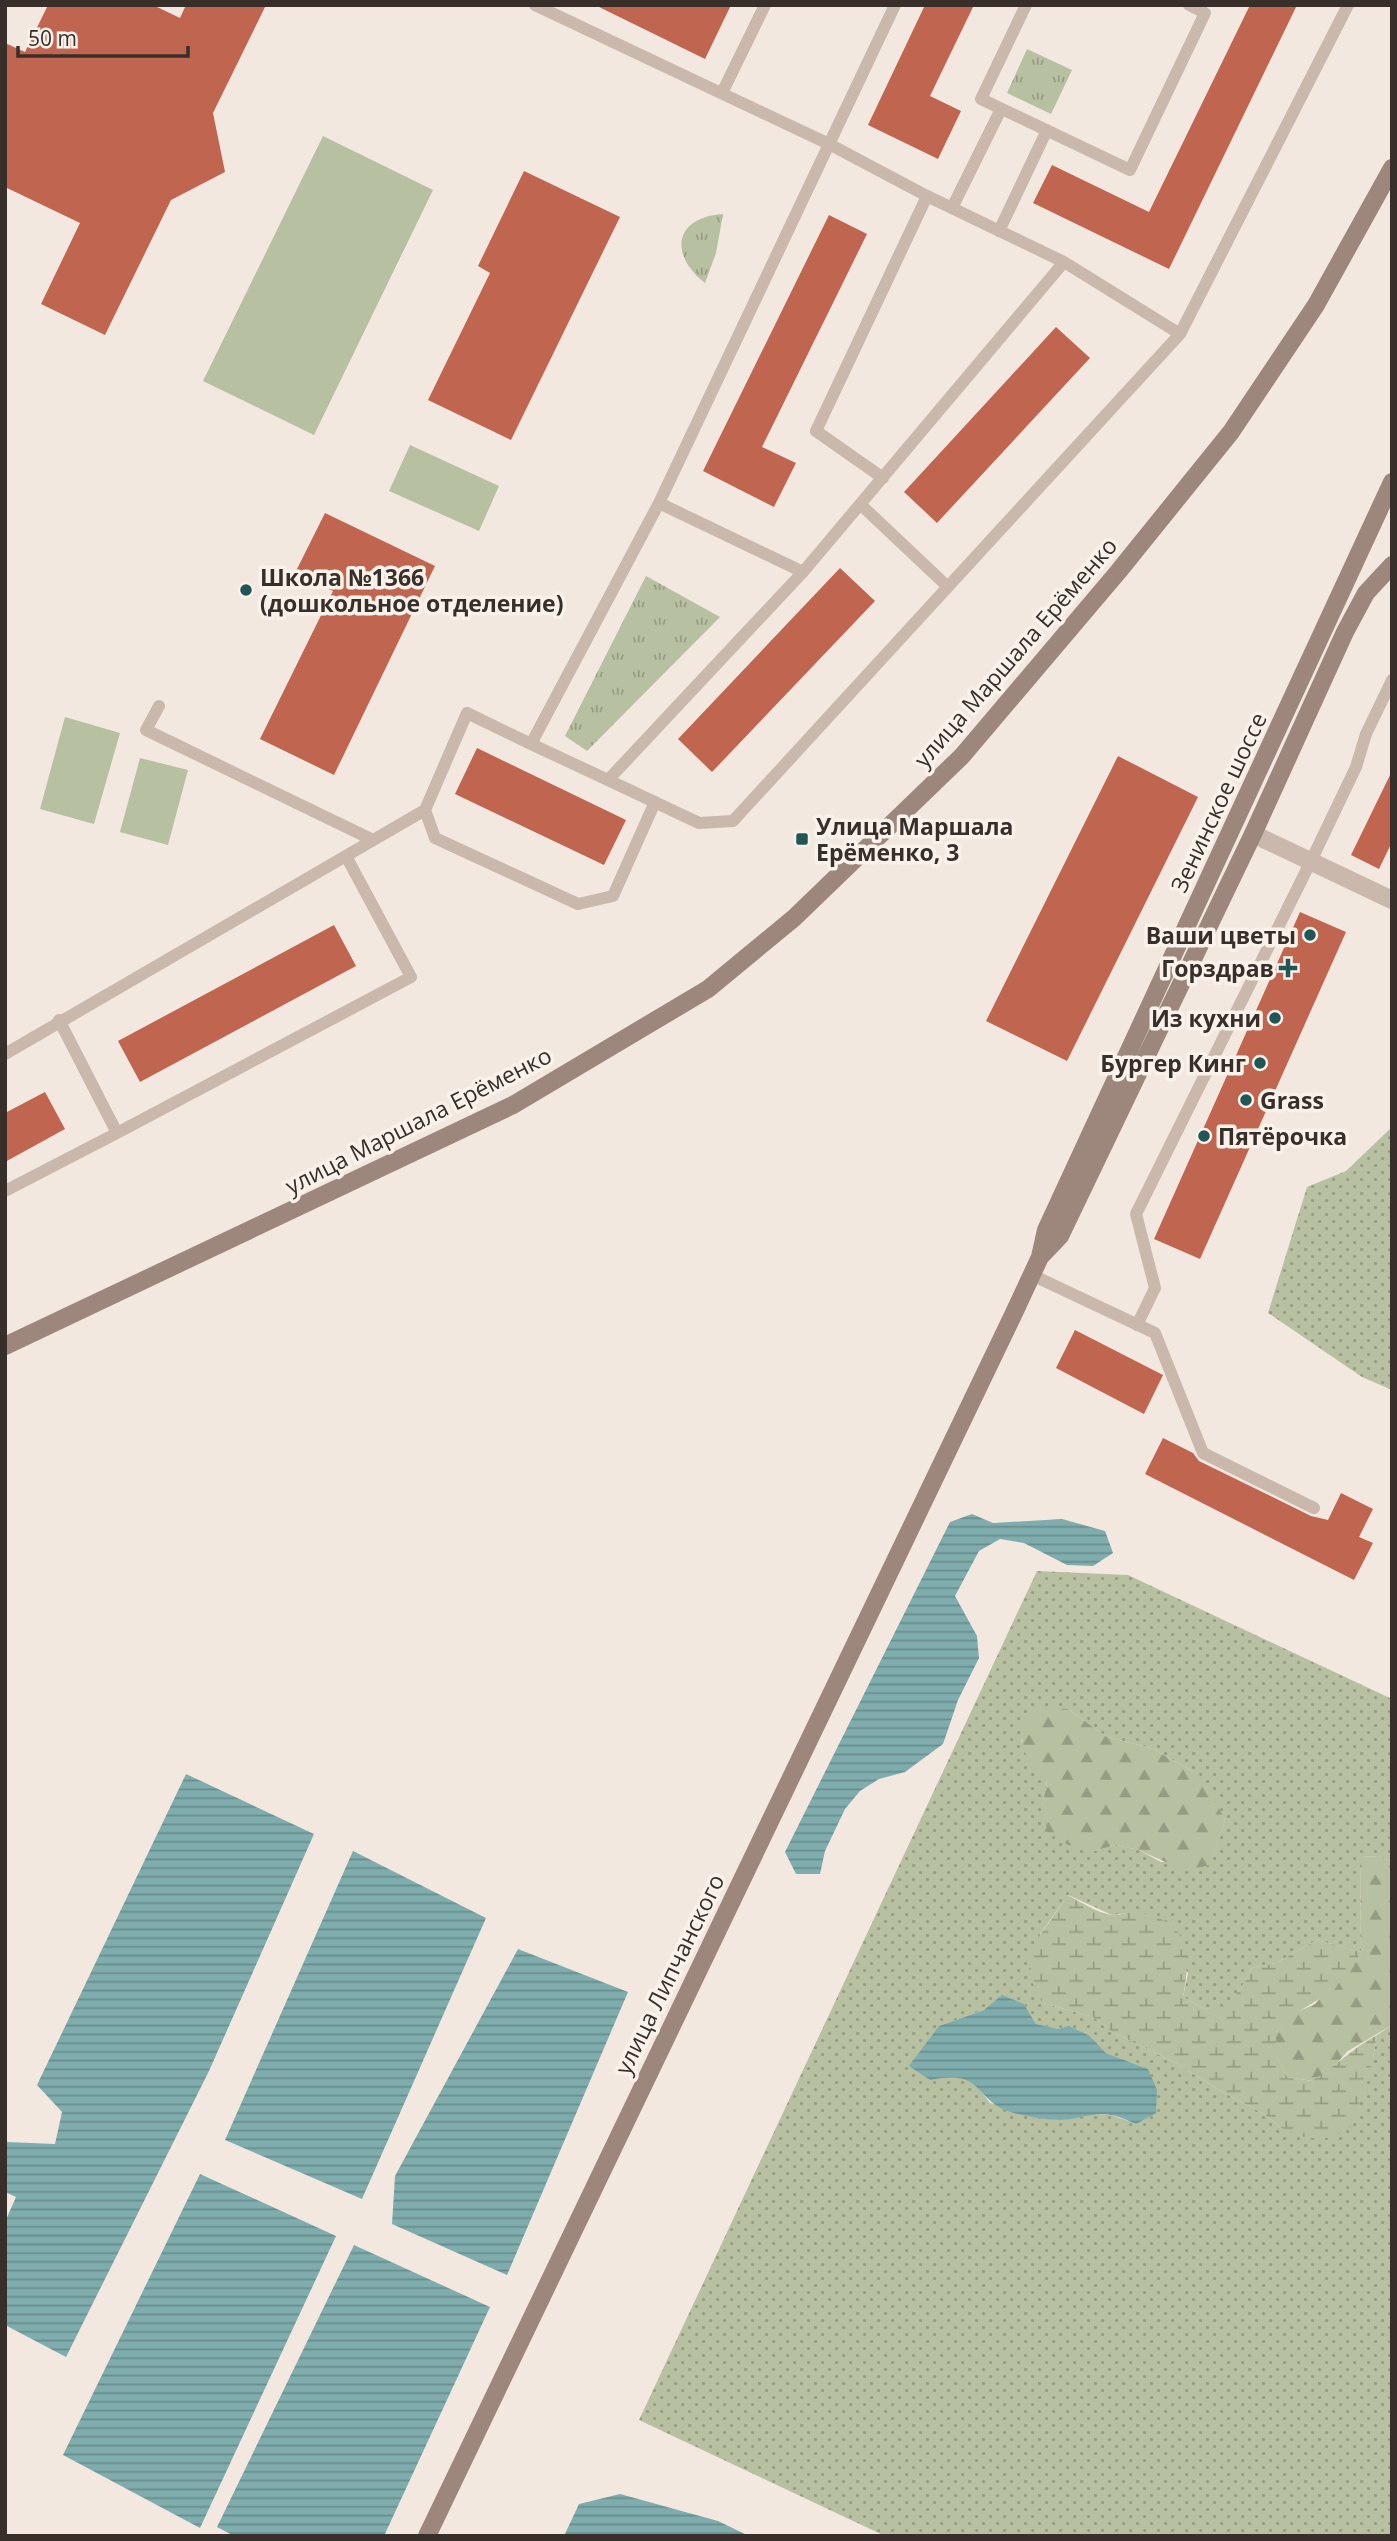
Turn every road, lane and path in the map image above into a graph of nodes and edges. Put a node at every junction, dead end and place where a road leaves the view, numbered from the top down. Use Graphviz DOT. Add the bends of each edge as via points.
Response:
graph roads {
  1 [pos="535,5"];
  2 [pos="765,5"];
  3 [pos="895,5"];
  4 [pos="1026,5"];
  5 [pos="1189,5"];
  6 [pos="1348,5"];
  7 [pos="722,93"];
  8 [pos="1001,109"];
  9 [pos="1046,130"];
  10 [pos="829,144"];
  11 [pos="1392,168"];
  12 [pos="927,196"];
  13 [pos="952,208"];
  14 [pos="999,230"];
  15 [pos="1064,262"];
  16 [pos="1180,334"];
  17 [pos="883,478"];
  18 [pos="1392,482"];
  19 [pos="659,503"];
  20 [pos="860,504"];
  21 [pos="1392,565"];
  22 [pos="803,572"];
  23 [pos="948,587"];
  24 [pos="1392,680"];
  25 [pos="159,706"];
  26 [pos="531,744"];
  27 [pos="608,780"];
  28 [pos="655,802"];
  29 [pos="425,810"];
  30 [pos="1253,834"];
  31 [pos="373,840"];
  32 [pos="346,856"];
  33 [pos="1312,859"];
  34 [pos="1392,900"];
  35 [pos="60,1020"];
  36 [pos="5,1054"];
  37 [pos="117,1133"];
  38 [pos="5,1191"];
  39 [pos="1040,1257"];
  40 [pos="1032,1275"];
  41 [pos="1137,1325"];
  42 [pos="5,1346"];
  43 [pos="954,1434"];
  44 [pos="1314,1508"];
  45 [pos="427,2536"];
  1 -- 7 [label="lane"];
  2 -- 7 [label="lane"];
  3 -- 10 [label="lane"];
  4 -- 8 [label="lane" via="981,99"];
  5 -- 9 [label="lane" via="1205,13 1130,170"];
  6 -- 16 [label="lane"];
  7 -- 10 [label="lane"];
  8 -- 9 [label="lane"];
  8 -- 13 [label="lane"];
  9 -- 14 [label="lane"];
  10 -- 12 [label="lane"];
  10 -- 19 [label="lane"];
  11 -- 42 [label="main road, улица Маршала Ерёменко" via="1316,305 1231,432 962,757 794,918 708,989 513,1105"];
  12 -- 13 [label="lane"];
  12 -- 17 [label="lane" via="816,431"];
  13 -- 14 [label="lane"];
  14 -- 15 [label="lane"];
  15 -- 16 [label="lane"];
  15 -- 17 [label="lane"];
  16 -- 23 [label="lane"];
  17 -- 20 [label="lane"];
  18 -- 39 [label="main road, Зенинское шоссе" via="1046,1230"];
  19 -- 22 [label="lane"];
  19 -- 26 [label="lane"];
  20 -- 22 [label="lane"];
  20 -- 23 [label="lane"];
  21 -- 30 [label="main road, Зенинское шоссе" via="1366,593 1345,632"];
  22 -- 27 [label="lane"];
  23 -- 28 [label="lane" via="733,821 699,823"];
  24 -- 33 [label="lane"];
  25 -- 31 [label="lane" via="146,730"];
  26 -- 27 [label="lane"];
  26 -- 29 [label="lane" via="467,713"];
  27 -- 28 [label="lane"];
  28 -- 29 [label="lane" via="613,896 578,904 435,838"];
  29 -- 31 [label="lane"];
  30 -- 33 [label="street"];
  30 -- 39 [label="main road, Зенинское шоссе" via="1060,1236"];
  31 -- 32 [label="lane"];
  32 -- 35 [label="lane"];
  32 -- 37 [label="lane" via="411,977"];
  33 -- 34 [label="street"];
  33 -- 41 [label="lane" via="1136,1214 1155,1288"];
  35 -- 36 [label="lane"];
  35 -- 37 [label="lane"];
  37 -- 38 [label="lane"];
  39 -- 40 [label="main road, Зенинское шоссе"];
  40 -- 41 [label="lane"];
  40 -- 43 [label="main road, Зенинское шоссе"];
  41 -- 44 [label="lane" via="1155,1334 1203,1453"];
  43 -- 45 [label="main road, улица Липчанского"];
}
